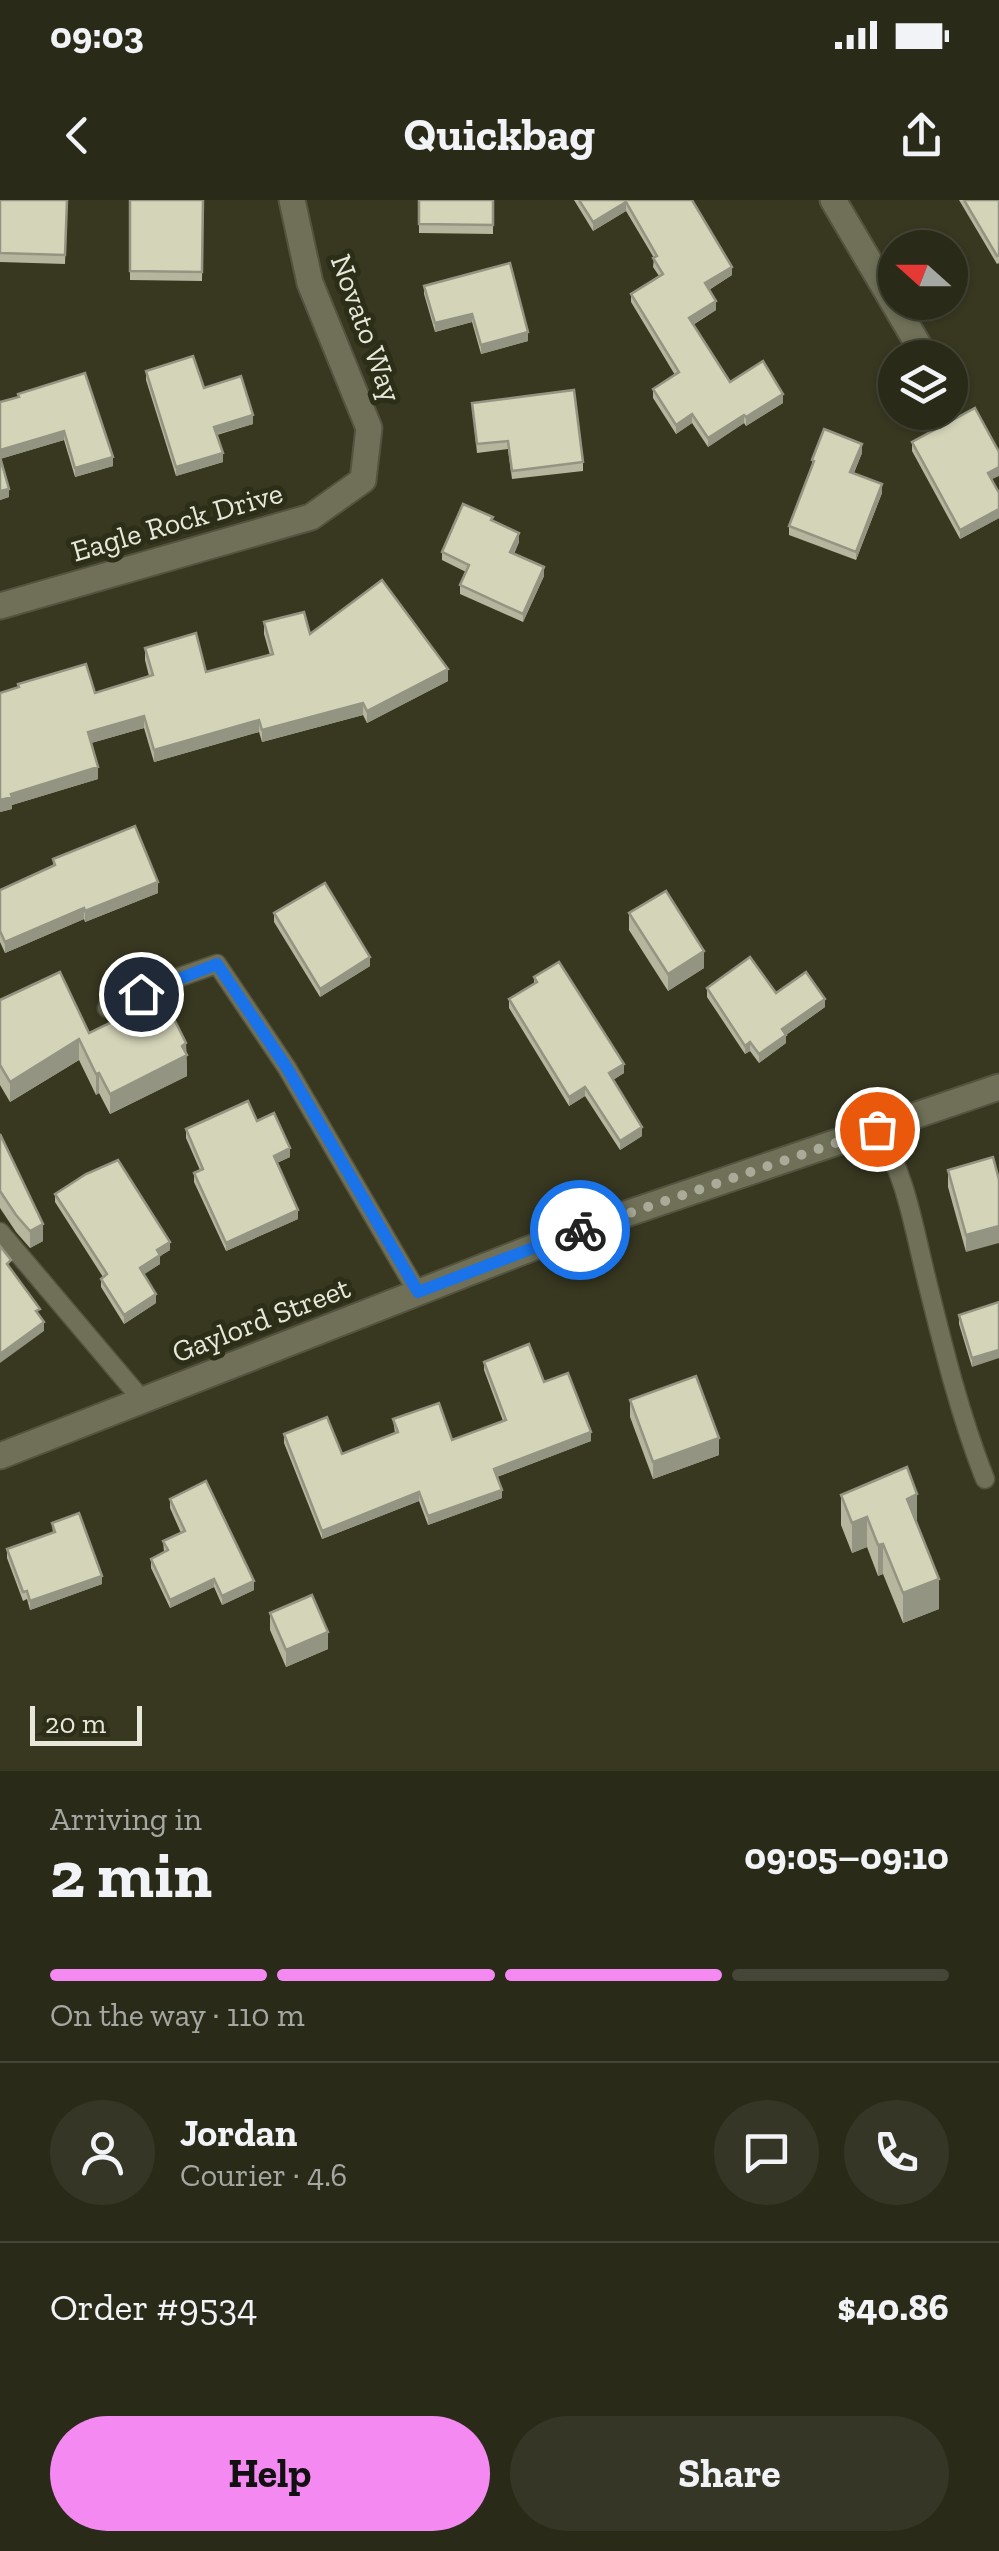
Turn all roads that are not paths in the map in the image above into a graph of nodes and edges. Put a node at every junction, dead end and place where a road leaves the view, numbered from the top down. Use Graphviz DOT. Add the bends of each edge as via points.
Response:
graph roads {
  1 [pos="292,200"];
  2 [pos="833,200"];
  3 [pos="916,340"];
  4 [pos="363,480"];
  5 [pos="0,606"];
  6 [pos="107,1008"];
  7 [pos="999,1088"];
  8 [pos="877,1129"];
  9 [pos="0,1232"];
  10 [pos="418,1292"];
  11 [pos="143,1401"];
  12 [pos="0,1456"];
  13 [pos="986,1478"];
  1 -- 4 [label="street, Novato Way" via="310,284 369,428"];
  2 -- 3 [label="street"];
  4 -- 5 [label="street, Eagle Rock Drive" via="311,518"];
  6 -- 10 [label="lane" via="217,964 287,1068"];
  7 -- 8 [label="street, Gaylord Street"];
  8 -- 10 [label="street, Gaylord Street"];
  8 -- 13 [label="lane" via="908,1202"];
  9 -- 11 [label="lane"];
  10 -- 11 [label="street, Gaylord Street"];
  11 -- 12 [label="street, Gaylord Street"];
}
